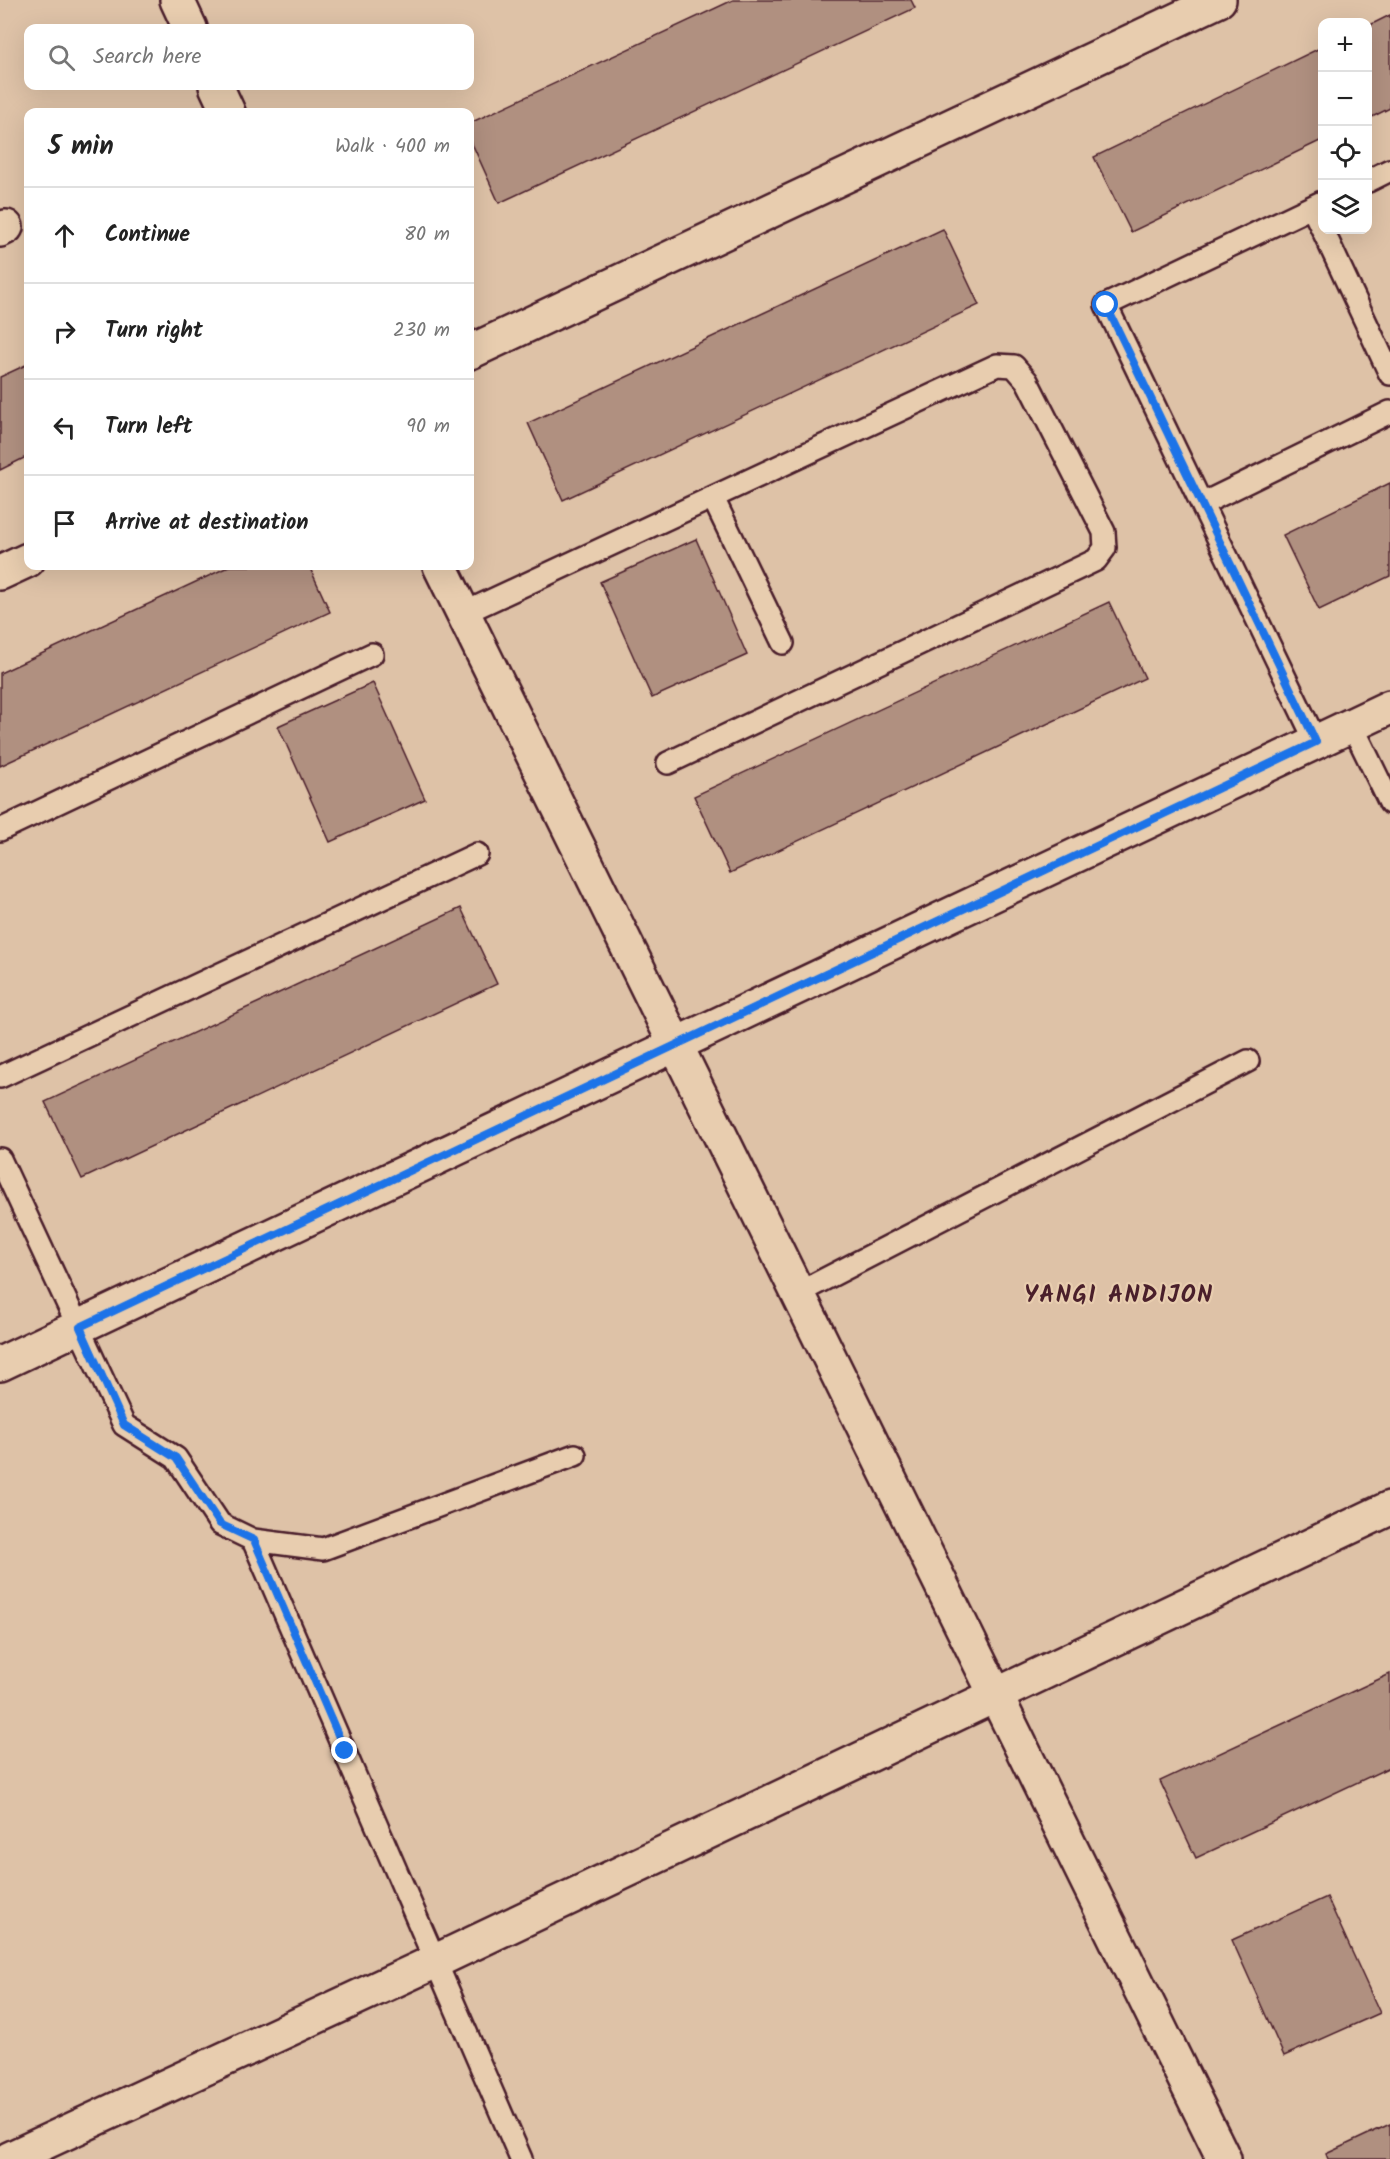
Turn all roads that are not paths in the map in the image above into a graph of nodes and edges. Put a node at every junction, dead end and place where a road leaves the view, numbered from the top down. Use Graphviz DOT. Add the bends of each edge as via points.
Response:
graph roads {
  1 [pos="177,0"];
  2 [pos="1219,0"];
  3 [pos="188,24"];
  4 [pos="218,90"];
  5 [pos="226,108"];
  6 [pos="1390,170"];
  7 [pos="1370,180"];
  8 [pos="1317,205"];
  9 [pos="474,350"];
  10 [pos="1390,374"];
  11 [pos="1390,412"];
  12 [pos="712,498"];
  13 [pos="1202,504"];
  14 [pos="24,562"];
  15 [pos="442,570"];
  16 [pos="0,573"];
  17 [pos="464,613"];
  18 [pos="783,643"];
  19 [pos="372,654"];
  20 [pos="1390,707"];
  21 [pos="1352,725"];
  22 [pos="1316,742"];
  23 [pos="668,763"];
  24 [pos="1390,803"];
  25 [pos="0,830"];
  26 [pos="477,854"];
  27 [pos="676,1044"];
  28 [pos="1248,1061"];
  29 [pos="0,1077"];
  30 [pos="0,1159"];
  31 [pos="798,1293"];
  32 [pos="80,1327"];
  33 [pos="0,1364"];
  34 [pos="575,1455"];
  35 [pos="1390,1508"];
  36 [pos="254,1540"];
  37 [pos="995,1694"];
  38 [pos="436,1961"];
  39 [pos="9,2159"];
  40 [pos="521,2159"];
  41 [pos="1224,2159"];
  1 -- 3 [label="street"];
  2 -- 9 [label="street"];
  4 -- 5 [label="street"];
  6 -- 7 [label="lane"];
  8 -- 10 [label="lane"];
  8 -- 13 [label="lane" via="1106,305"];
  11 -- 13 [label="lane"];
  12 -- 17 [label="lane"];
  12 -- 18 [label="lane"];
  12 -- 23 [label="lane" via="997,365 1014,366 1027,381 1104,532 1105,548 1096,560"];
  13 -- 22 [label="lane"];
  14 -- 16 [label="street"];
  15 -- 17 [label="street"];
  17 -- 27 [label="street"];
  19 -- 25 [label="lane"];
  20 -- 21 [label="street"];
  21 -- 22 [label="street"];
  21 -- 24 [label="lane"];
  22 -- 27 [label="street"];
  26 -- 29 [label="lane"];
  27 -- 31 [label="street"];
  27 -- 32 [label="street"];
  28 -- 31 [label="lane"];
  30 -- 32 [label="lane"];
  31 -- 37 [label="street"];
  32 -- 33 [label="street"];
  32 -- 36 [label="lane" via="124,1425 176,1458 220,1524"];
  34 -- 36 [label="lane" via="323,1549"];
  35 -- 37 [label="street"];
  36 -- 38 [label="lane"];
  37 -- 38 [label="street"];
  37 -- 41 [label="street"];
  38 -- 39 [label="street"];
  38 -- 40 [label="lane"];
}
